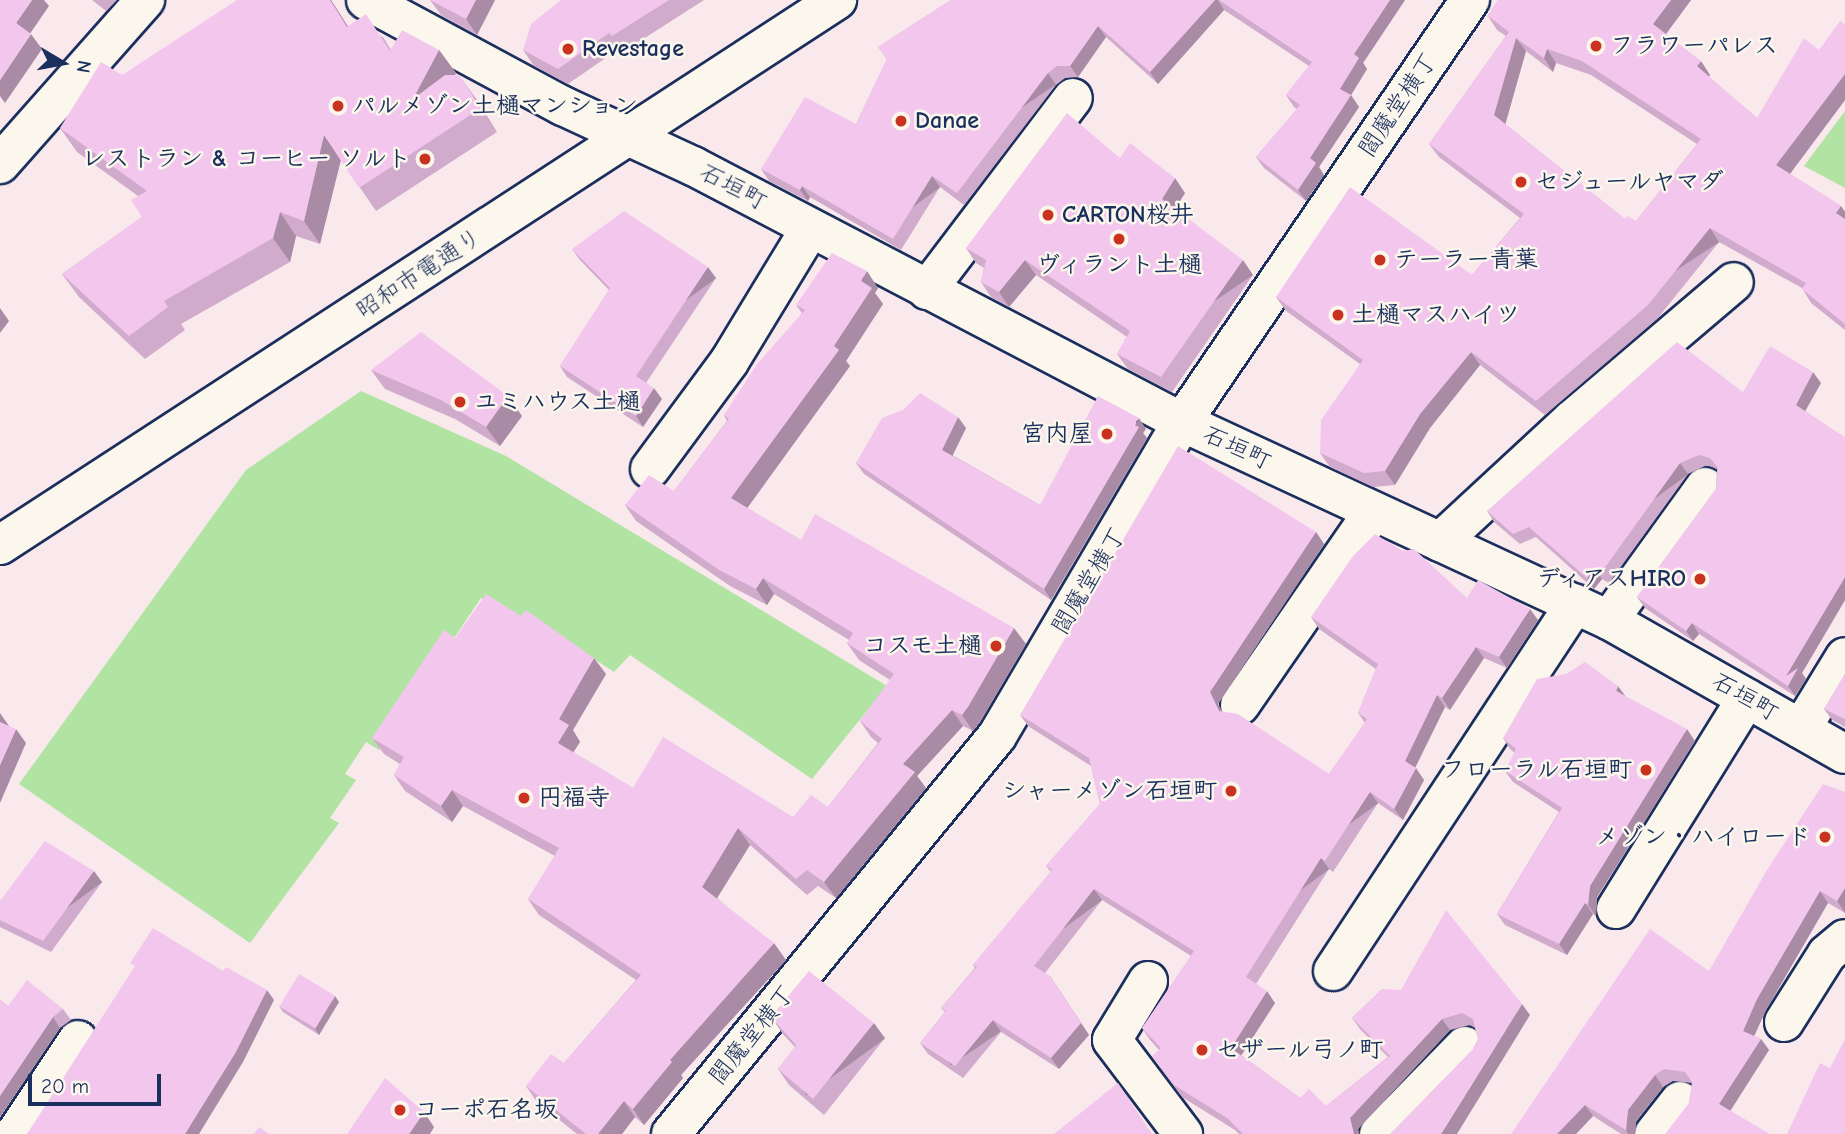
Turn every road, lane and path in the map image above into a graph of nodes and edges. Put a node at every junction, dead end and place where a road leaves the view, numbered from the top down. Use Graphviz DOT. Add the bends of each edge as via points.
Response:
graph roads {
  1 [pos="145,0"];
  2 [pos="366,0"];
  3 [pos="837,0"];
  4 [pos="1470,0"];
  5 [pos="1073,97"];
  6 [pos="631,135"];
  7 [pos="0,164"];
  8 [pos="810,229"];
  9 [pos="1734,282"];
  10 [pos="927,290"];
  11 [pos="1182,422"];
  12 [pos="650,470"];
  13 [pos="1705,487"];
  14 [pos="1373,512"];
  15 [pos="1440,542"];
  16 [pos="0,545"];
  17 [pos="1575,604"];
  18 [pos="1609,620"];
  19 [pos="1845,657"];
  20 [pos="1747,698"];
  21 [pos="1240,705"];
  22 [pos="1801,729"];
  23 [pos="1845,754"];
  24 [pos="1616,909"];
  25 [pos="1845,939"];
  26 [pos="1333,971"];
  27 [pos="1148,981"];
  28 [pos="1784,1022"];
  29 [pos="78,1040"];
  30 [pos="1465,1046"];
  31 [pos="1680,1101"];
  32 [pos="15,1134"];
  33 [pos="671,1134"];
  34 [pos="1183,1134"];
  35 [pos="1379,1134"];
  36 [pos="1654,1134"];
  1 -- 7 [label="street"];
  2 -- 6 [label="street, 石垣町" via="563,106"];
  3 -- 6 [label="street, 昭和市電通り"];
  4 -- 11 [label="street, 閻魔堂横丁"];
  5 -- 10 [label="street"];
  6 -- 8 [label="street, 石垣町"];
  6 -- 16 [label="street, 昭和市電通り"];
  8 -- 10 [label="street, 石垣町"];
  8 -- 12 [label="street" via="729,362"];
  9 -- 15 [label="street" via="1573,419"];
  10 -- 11 [label="street, 石垣町"];
  11 -- 14 [label="street, 石垣町"];
  11 -- 33 [label="street, 閻魔堂横丁" via="997,736"];
  13 -- 18 [label="street"];
  14 -- 15 [label="street, 石垣町"];
  14 -- 21 [label="street"];
  15 -- 17 [label="street, 石垣町"];
  17 -- 18 [label="street, 石垣町"];
  17 -- 26 [label="street"];
  18 -- 20 [label="street, 石垣町"];
  19 -- 22 [label="street"];
  20 -- 22 [label="street, 石垣町"];
  20 -- 24 [label="street"];
  22 -- 23 [label="street, 石垣町"];
  25 -- 28 [label="street" via="1827,954"];
  27 -- 34 [label="street" via="1112,1040"];
  29 -- 32 [label="street"];
  30 -- 35 [label="street"];
  31 -- 36 [label="street"];
}
